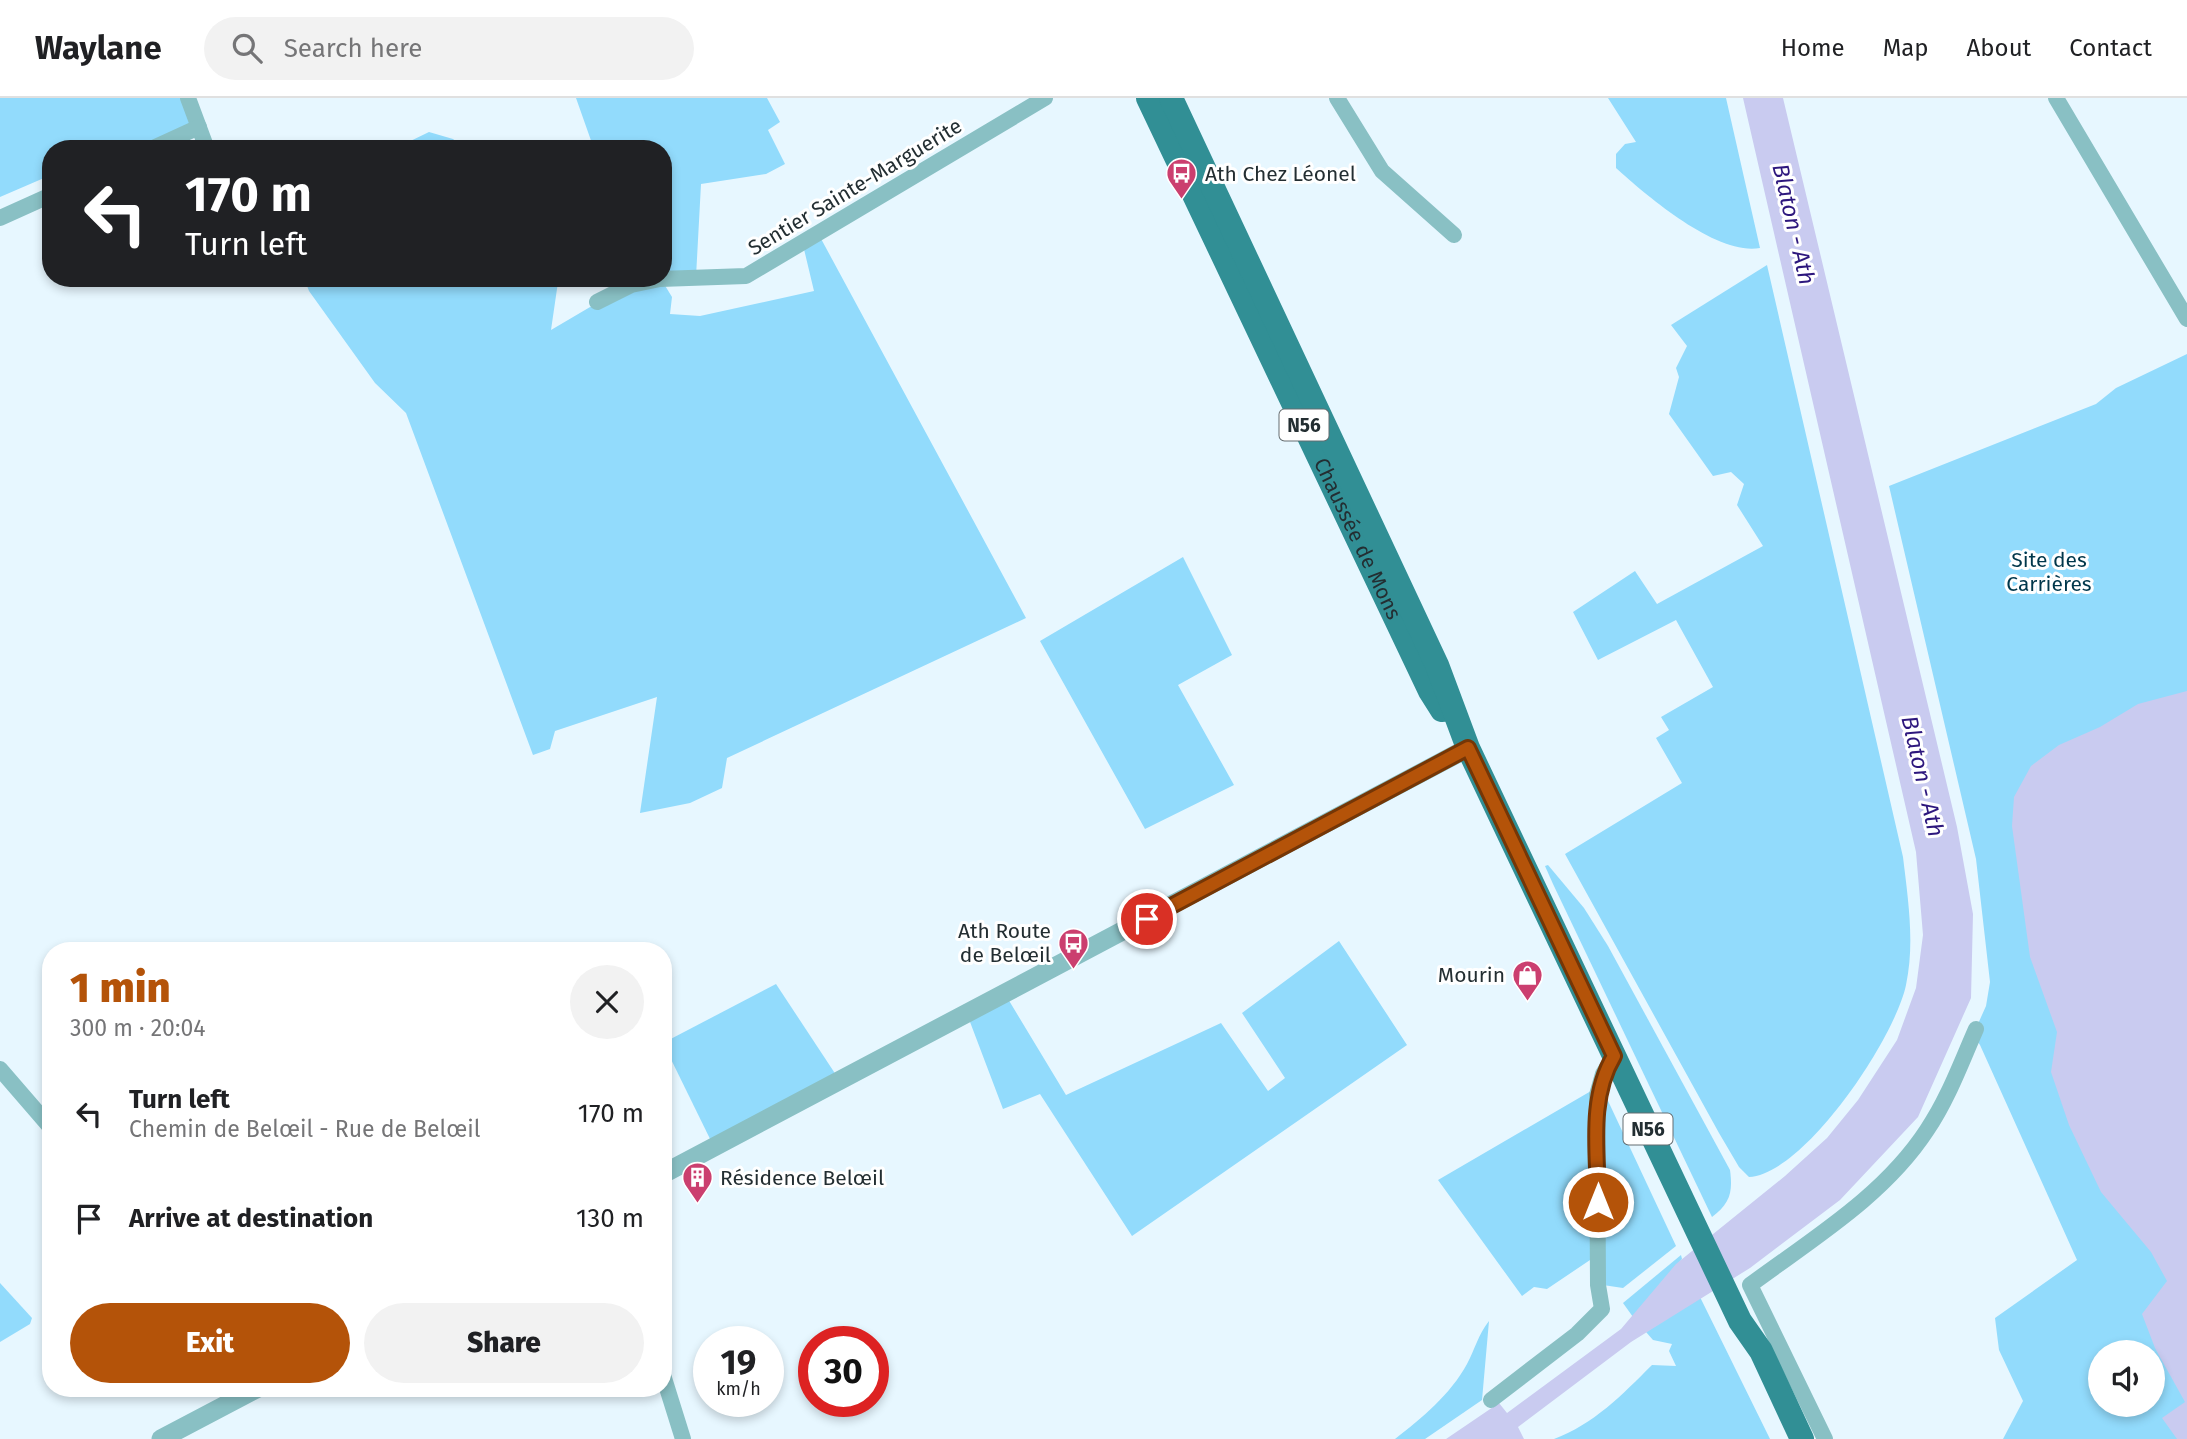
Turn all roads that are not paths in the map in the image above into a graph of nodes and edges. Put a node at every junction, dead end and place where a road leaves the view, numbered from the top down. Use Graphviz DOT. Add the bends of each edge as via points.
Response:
graph roads {
  1 [pos="188,98"];
  2 [pos="1045,98"];
  3 [pos="1148,98"];
  4 [pos="1171,98"];
  5 [pos="1336,98"];
  6 [pos="2056,98"];
  7 [pos="198,127"];
  8 [pos="170,140"];
  9 [pos="203,140"];
  10 [pos="42,199"];
  11 [pos="0,218"];
  12 [pos="1454,235"];
  13 [pos="672,279"];
  14 [pos="627,287"];
  15 [pos="597,302"];
  16 [pos="2187,319"];
  17 [pos="1468,748"];
  18 [pos="1976,1029"];
  19 [pos="1614,1056"];
  20 [pos="0,1069"];
  21 [pos="42,1118"];
  22 [pos="672,1169"];
  23 [pos="1740,1321"];
  24 [pos="241,1397"];
  25 [pos="670,1397"];
  26 [pos="1492,1400"];
  27 [pos="161,1439"];
  28 [pos="683,1439"];
  29 [pos="1786,1439"];
  30 [pos="1802,1439"];
  31 [pos="1825,1439"];
  1 -- 7 [label="street"];
  2 -- 13 [label="street, Sentier Sainte-Marguerite" via="746,276"];
  3 -- 17 [label="main road, Chaussée de Mons / N56" via="1430,691"];
  4 -- 17 [label="main road, Chaussée de Mons / N56" via="1437,665"];
  5 -- 12 [label="street" via="1382,172"];
  6 -- 16 [label="street"];
  7 -- 8 [label="street"];
  7 -- 9 [label="street"];
  10 -- 11 [label="street"];
  14 -- 15 [label="street, Sentier Sainte-Marguerite"];
  17 -- 19 [label="main road, Chaussée de Mons / N56"];
  17 -- 22 [label="street"];
  18 -- 31 [label="street" via="1919,1142 1859,1204 1750,1285"];
  19 -- 23 [label="main road, Chaussée de Mons / N56"];
  19 -- 26 [label="street" via="1597,1095 1598,1300 1602,1309"];
  20 -- 21 [label="street"];
  23 -- 29 [label="main road, Chaussée de Mons / N56" via="1748,1358"];
  23 -- 30 [label="main road, Chaussée de Mons / N56" via="1761,1351"];
  24 -- 27 [label="street"];
  25 -- 28 [label="street"];
}
